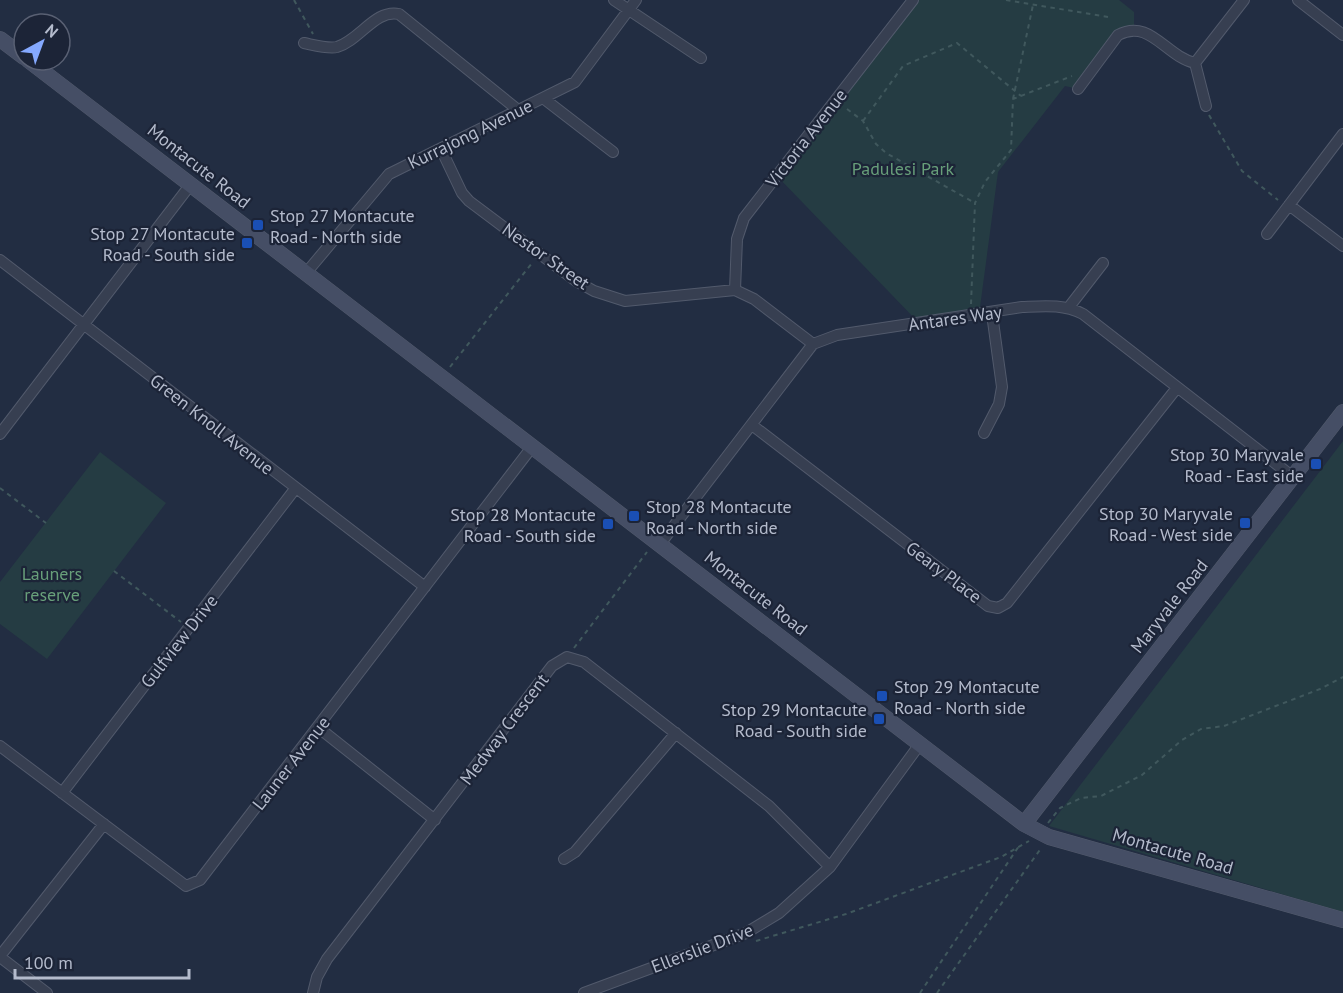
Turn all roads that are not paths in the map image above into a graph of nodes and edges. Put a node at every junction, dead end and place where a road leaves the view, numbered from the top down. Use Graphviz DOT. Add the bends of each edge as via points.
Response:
graph roads {
  1 [pos="614,0"];
  2 [pos="636,0"];
  3 [pos="1244,0"];
  4 [pos="1298,0"];
  5 [pos="909,1"];
  6 [pos="628,10"];
  7 [pos="1343,35"];
  8 [pos="304,44"];
  9 [pos="701,58"];
  10 [pos="1195,63"];
  11 [pos="44,72"];
  12 [pos="1078,90"];
  13 [pos="543,98"];
  14 [pos="1206,106"];
  15 [pos="518,110"];
  16 [pos="1343,134"];
  17 [pos="441,149"];
  18 [pos="613,152"];
  19 [pos="191,184"];
  20 [pos="1289,206"];
  21 [pos="1267,234"];
  22 [pos="1343,246"];
  23 [pos="0,260"];
  24 [pos="1103,263"];
  25 [pos="306,273"];
  26 [pos="735,290"];
  27 [pos="1069,307"];
  28 [pos="992,314"];
  29 [pos="84,324"];
  30 [pos="813,344"];
  31 [pos="1176,388"];
  32 [pos="1343,412"];
  33 [pos="752,425"];
  34 [pos="984,433"];
  35 [pos="0,434"];
  36 [pos="532,447"];
  37 [pos="1293,477"];
  38 [pos="295,489"];
  39 [pos="658,542"];
  40 [pos="425,587"];
  41 [pos="319,728"];
  42 [pos="676,733"];
  43 [pos="920,744"];
  44 [pos="0,746"];
  45 [pos="62,793"];
  46 [pos="435,820"];
  47 [pos="104,824"];
  48 [pos="1024,824"];
  49 [pos="564,858"];
  50 [pos="830,867"];
  51 [pos="1343,920"];
  52 [pos="0,956"];
  53 [pos="47,993"];
  54 [pos="313,993"];
  55 [pos="584,993"];
  1 -- 6 [label="street"];
  2 -- 6 [label="street, Kurrajong Avenue"];
  3 -- 10 [label="street"];
  4 -- 7 [label="street"];
  5 -- 26 [label="street, Victoria Avenue" via="744,218 737,239"];
  6 -- 9 [label="street"];
  6 -- 13 [label="street, Kurrajong Avenue" via="575,82"];
  8 -- 15 [label="street" via="335,48 352,40 381,16 399,14"];
  10 -- 12 [label="street" via="1186,61 1143,30 1126,31 1118,35"];
  10 -- 14 [label="street"];
  11 -- 19 [label="main road, Montacute Road"];
  13 -- 15 [label="street, Kurrajong Avenue"];
  13 -- 18 [label="street"];
  15 -- 17 [label="street, Kurrajong Avenue"];
  16 -- 20 [label="street"];
  17 -- 25 [label="street, Kurrajong Avenue" via="379,182"];
  17 -- 26 [label="street, Nestor Street" via="469,201 585,286 625,301"];
  19 -- 25 [label="main road, Montacute Road"];
  19 -- 29 [label="street"];
  20 -- 21 [label="street"];
  20 -- 22 [label="street"];
  23 -- 29 [label="street, Green Knoll Avenue"];
  24 -- 27 [label="street"];
  25 -- 36 [label="main road, Montacute Road"];
  26 -- 30 [label="street" via="754,299"];
  27 -- 28 [label="street, Antares Way" via="1041,306"];
  27 -- 31 [label="street"];
  28 -- 30 [label="street, Antares Way" via="878,328 837,335"];
  28 -- 34 [label="street" via="1002,387 999,404"];
  29 -- 35 [label="street"];
  29 -- 38 [label="street, Green Knoll Avenue"];
  30 -- 33 [label="street"];
  31 -- 33 [label="street, Geary Place" via="1007,603 998,608 988,606"];
  31 -- 37 [label="street"];
  32 -- 37 [label="main road, Maryvale Road"];
  33 -- 39 [label="street"];
  36 -- 39 [label="main road, Montacute Road"];
  36 -- 40 [label="street, Launer Avenue"];
  37 -- 48 [label="main road, Maryvale Road"];
  38 -- 40 [label="street, Green Knoll Avenue"];
  38 -- 45 [label="street, Gulfview Drive"];
  39 -- 43 [label="main road, Montacute Road"];
  40 -- 41 [label="street, Launer Avenue"];
  41 -- 46 [label="street"];
  41 -- 47 [label="street, Launer Avenue" via="193,885 186,886"];
  42 -- 46 [label="street, Medway Crescent" via="584,662 567,657 552,666"];
  42 -- 49 [label="street" via="574,852"];
  42 -- 50 [label="street" via="769,806"];
  43 -- 48 [label="main road, Montacute Road"];
  43 -- 50 [label="street, Ellerslie Drive"];
  44 -- 45 [label="street, Launer Avenue"];
  45 -- 47 [label="street, Launer Avenue"];
  46 -- 54 [label="street, Medway Crescent" via="327,959"];
  47 -- 52 [label="street"];
  48 -- 51 [label="main road, Montacute Road" via="1046,835"];
  50 -- 55 [label="street, Ellerslie Drive" via="780,913 746,933"];
  52 -- 53 [label="street"];
}
